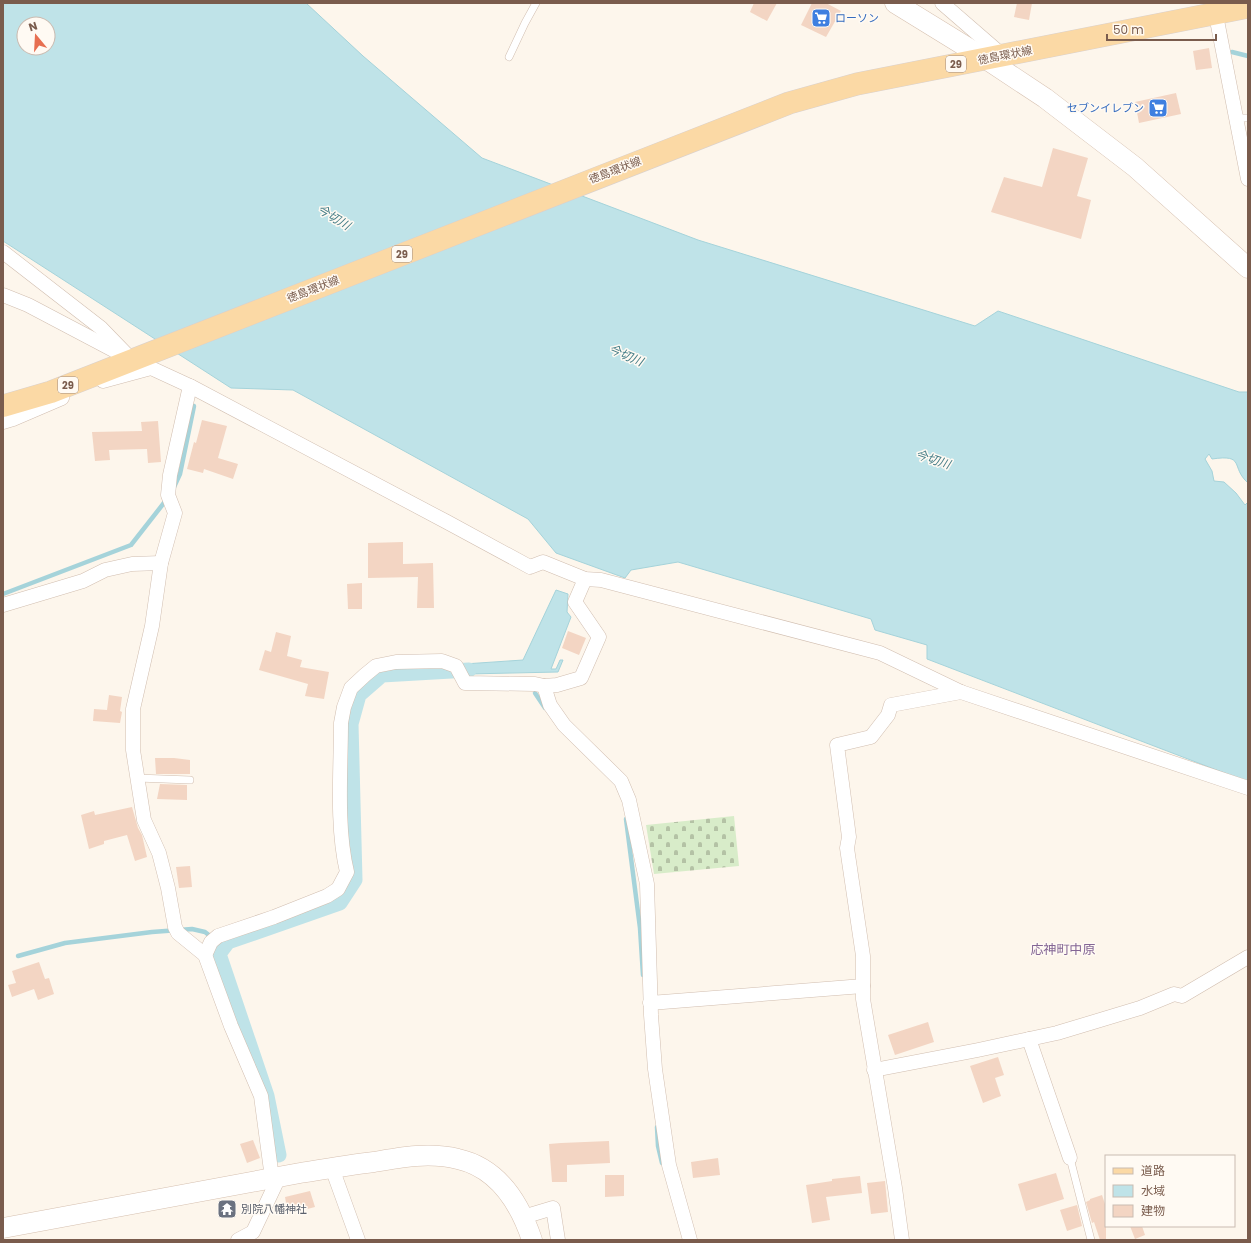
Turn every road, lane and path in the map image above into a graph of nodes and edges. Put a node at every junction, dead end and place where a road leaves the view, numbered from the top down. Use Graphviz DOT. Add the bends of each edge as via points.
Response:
graph roads {
  1 [pos="536,3"];
  2 [pos="896,3"];
  3 [pos="942,3"];
  4 [pos="1248,7"];
  5 [pos="1215,8"];
  6 [pos="509,57"];
  7 [pos="994,57"];
  8 [pos="1242,118"];
  9 [pos="1246,155"];
  10 [pos="1248,179"];
  11 [pos="3,252"];
  12 [pos="1248,268"];
  13 [pos="3,295"];
  14 [pos="132,360"];
  15 [pos="190,386"];
  16 [pos="3,406"];
  17 [pos="3,422"];
  18 [pos="161,563"];
  19 [pos="585,579"];
  20 [pos="3,605"];
  21 [pos="544,686"];
  22 [pos="961,692"];
  23 [pos="137,778"];
  24 [pos="190,780"];
  25 [pos="1248,788"];
  26 [pos="205,955"];
  27 [pos="1248,957"];
  28 [pos="862,986"];
  29 [pos="650,1003"];
  30 [pos="1029,1039"];
  31 [pos="874,1070"];
  32 [pos="1070,1158"];
  33 [pos="332,1168"];
  34 [pos="276,1178"];
  35 [pos="523,1217"];
  36 [pos="3,1228"];
  37 [pos="238,1240"];
  38 [pos="358,1240"];
  39 [pos="532,1240"];
  40 [pos="558,1240"];
  41 [pos="690,1240"];
  42 [pos="902,1240"];
  43 [pos="1092,1240"];
  1 -- 6 [label="lane"];
  2 -- 7 [label="street"];
  3 -- 7 [label="street"];
  4 -- 5 [label="main road, 徳島環状線 / 29"];
  5 -- 7 [label="main road, 徳島環状線 / 29"];
  5 -- 8 [label="street"];
  7 -- 12 [label="street" via="1135,167"];
  7 -- 14 [label="main road, 徳島環状線 / 29" via="857,84 789,103"];
  8 -- 9 [label="street"];
  9 -- 10 [label="street"];
  11 -- 14 [label="street" via="101,328"];
  13 -- 14 [label="street" via="28,305"];
  14 -- 16 [label="main road, 徳島環状線 / 29" via="50,392"];
  15 -- 17 [label="street" via="151,368 98,383"];
  15 -- 18 [label="street" via="170,475 168,495 175,513"];
  15 -- 19 [label="street" via="530,567 544,562"];
  18 -- 20 [label="street" via="132,564 105,570 83,581"];
  18 -- 23 [label="street" via="152,626 133,709 133,750"];
  19 -- 21 [label="street" via="575,602 599,638 582,678"];
  19 -- 22 [label="street" via="601,580 880,653"];
  21 -- 26 [label="street" via="465,683 458,671 442,661 376,666 351,688 341,722 341,820 347,872 338,889 327,896 214,939"];
  21 -- 29 [label="street" via="550,705 564,725 621,781 629,800 647,884"];
  22 -- 25 [label="street"];
  22 -- 28 [label="street" via="891,705 888,715 872,737 837,745 848,837 847,848 863,956"];
  23 -- 24 [label="lane"];
  23 -- 26 [label="street" via="144,820 159,853 176,930"];
  26 -- 34 [label="street" via="231,1026 261,1096"];
  27 -- 30 [label="street" via="1182,996 1174,994 1132,1010"];
  28 -- 29 [label="street"];
  28 -- 31 [label="street"];
  29 -- 41 [label="street" via="655,1069 669,1165"];
  30 -- 31 [label="street"];
  30 -- 32 [label="street"];
  31 -- 42 [label="street"];
  32 -- 43 [label="lane"];
  33 -- 34 [label="street"];
  33 -- 35 [label="street" via="418,1156 459,1159 490,1174 512,1198"];
  33 -- 38 [label="street"];
  34 -- 36 [label="street"];
  34 -- 37 [label="street" via="252,1232"];
  35 -- 39 [label="street"];
  35 -- 40 [label="street" via="553,1208"];
}
